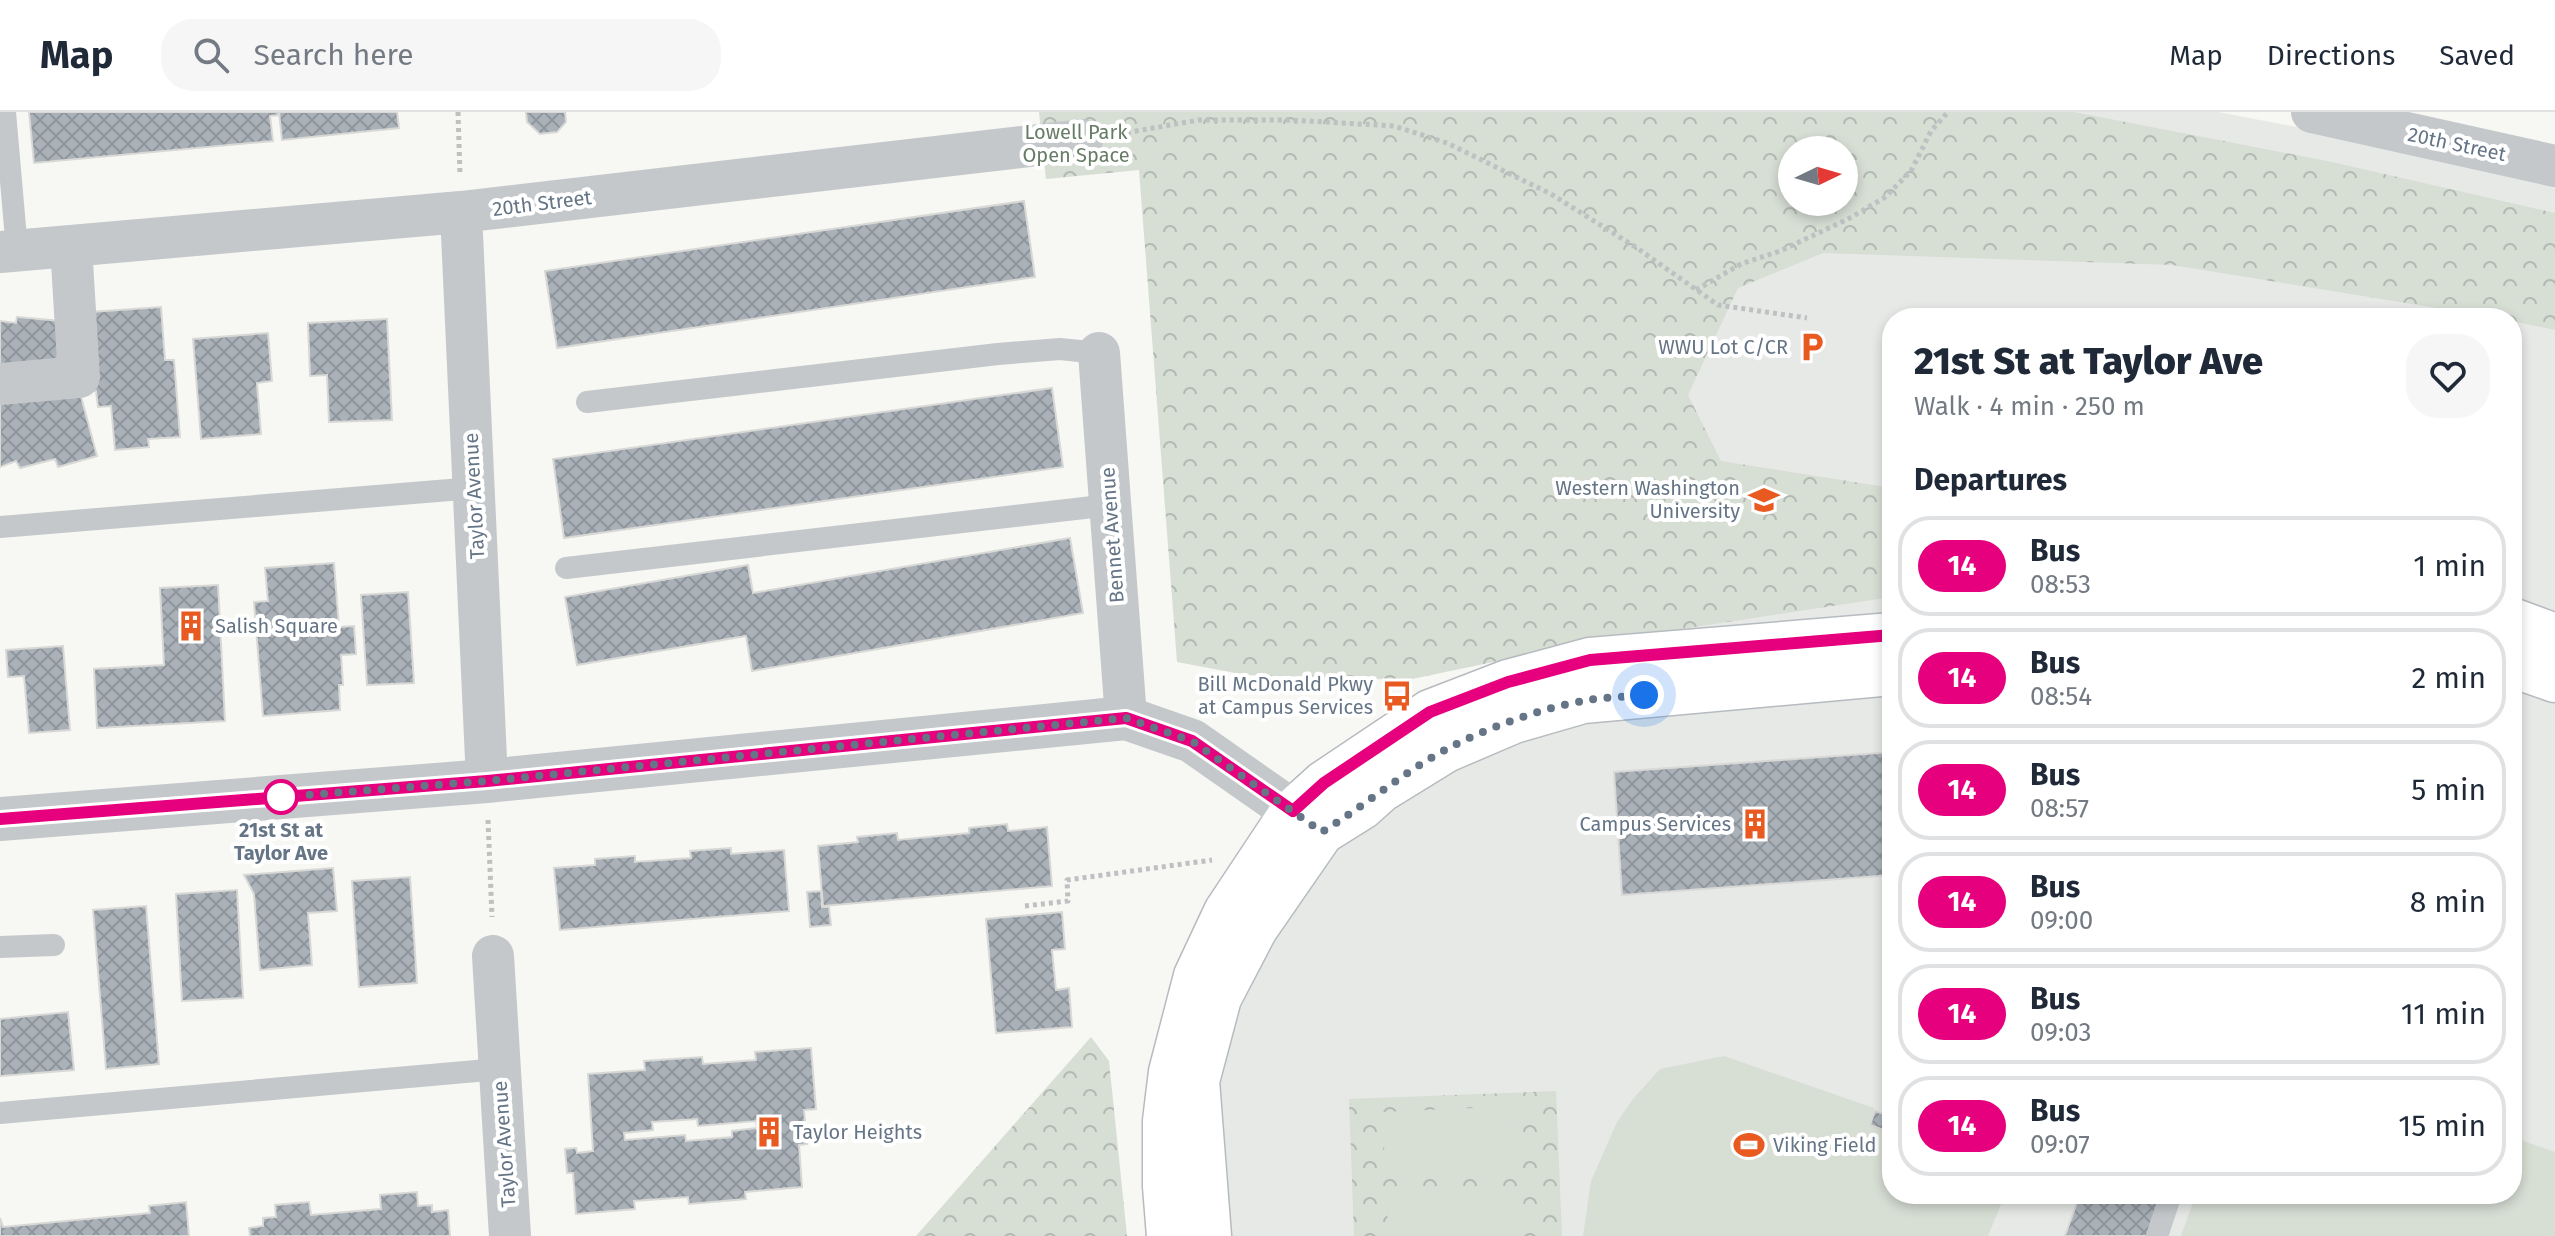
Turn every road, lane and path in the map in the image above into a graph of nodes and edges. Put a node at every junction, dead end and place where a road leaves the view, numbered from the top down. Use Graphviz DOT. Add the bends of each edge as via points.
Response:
graph roads {
  1 [pos="5,112"];
  2 [pos="458,112"];
  3 [pos="1948,112"];
  4 [pos="2312,112"];
  5 [pos="1082,140"];
  6 [pos="2555,166"];
  7 [pos="461,212"];
  8 [pos="71,246"];
  9 [pos="8,251"];
  10 [pos="1696,290"];
  11 [pos="1807,318"];
  12 [pos="1099,353"];
  13 [pos="0,384"];
  14 [pos="587,402"];
  15 [pos="474,488"];
  16 [pos="1110,505"];
  17 [pos="0,527"];
  18 [pos="566,568"];
  19 [pos="2522,624"];
  20 [pos="1882,636"];
  21 [pos="2555,636"];
  22 [pos="2522,668"];
  23 [pos="1882,674"];
  24 [pos="2555,680"];
  25 [pos="1126,718"];
  26 [pos="488,798"];
  27 [pos="0,819"];
  28 [pos="1307,822"];
  29 [pos="1221,859"];
  30 [pos="1025,906"];
  31 [pos="54,945"];
  32 [pos="0,947"];
  33 [pos="493,956"];
  34 [pos="499,1069"];
  35 [pos="0,1113"];
  36 [pos="2168,1204"];
  37 [pos="510,1236"];
  38 [pos="1169,1236"];
  39 [pos="1209,1236"];
  40 [pos="2157,1236"];
  1 -- 9 [label="lane"];
  2 -- 7 [label="path"];
  3 -- 10 [label="path" via="1931,131 1911,171 1884,198"];
  4 -- 6 [label="street, 20th Street"];
  5 -- 7 [label="street, 20th Street"];
  5 -- 10 [label="path" via="1199,120 1394,126 1447,143 1551,194"];
  7 -- 8 [label="street, 20th Street"];
  7 -- 15 [label="street, Taylor Avenue"];
  8 -- 9 [label="street, 20th Street"];
  8 -- 13 [label="street" via="79,377"];
  10 -- 11 [label="path" via="1718,305"];
  12 -- 14 [label="lane" via="1060,349 998,354"];
  12 -- 16 [label="street, Bennet Avenue"];
  15 -- 17 [label="lane"];
  15 -- 26 [label="street, Taylor Avenue"];
  16 -- 18 [label="lane"];
  16 -- 25 [label="street, Bennet Avenue"];
  19 -- 21 [label="main road"];
  20 -- 28 [label="main road" via="1590,660 1508,682 1430,712 1324,783"];
  22 -- 24 [label="main road"];
  23 -- 28 [label="main road" via="1583,701 1514,721 1446,750 1362,807"];
  25 -- 26 [label="street"];
  25 -- 28 [label="street" via="1192,741"];
  26 -- 27 [label="street"];
  26 -- 33 [label="path"];
  28 -- 38 [label="main road" via="1226,912 1196,976 1167,1109"];
  28 -- 39 [label="main road" via="1219,998 1197,1081"];
  29 -- 30 [label="path" via="1067,880 1068,901"];
  31 -- 32 [label="lane"];
  33 -- 34 [label="street, Taylor Avenue"];
  34 -- 35 [label="lane"];
  34 -- 37 [label="street, Taylor Avenue"];
  36 -- 40 [label="lane"];
}
